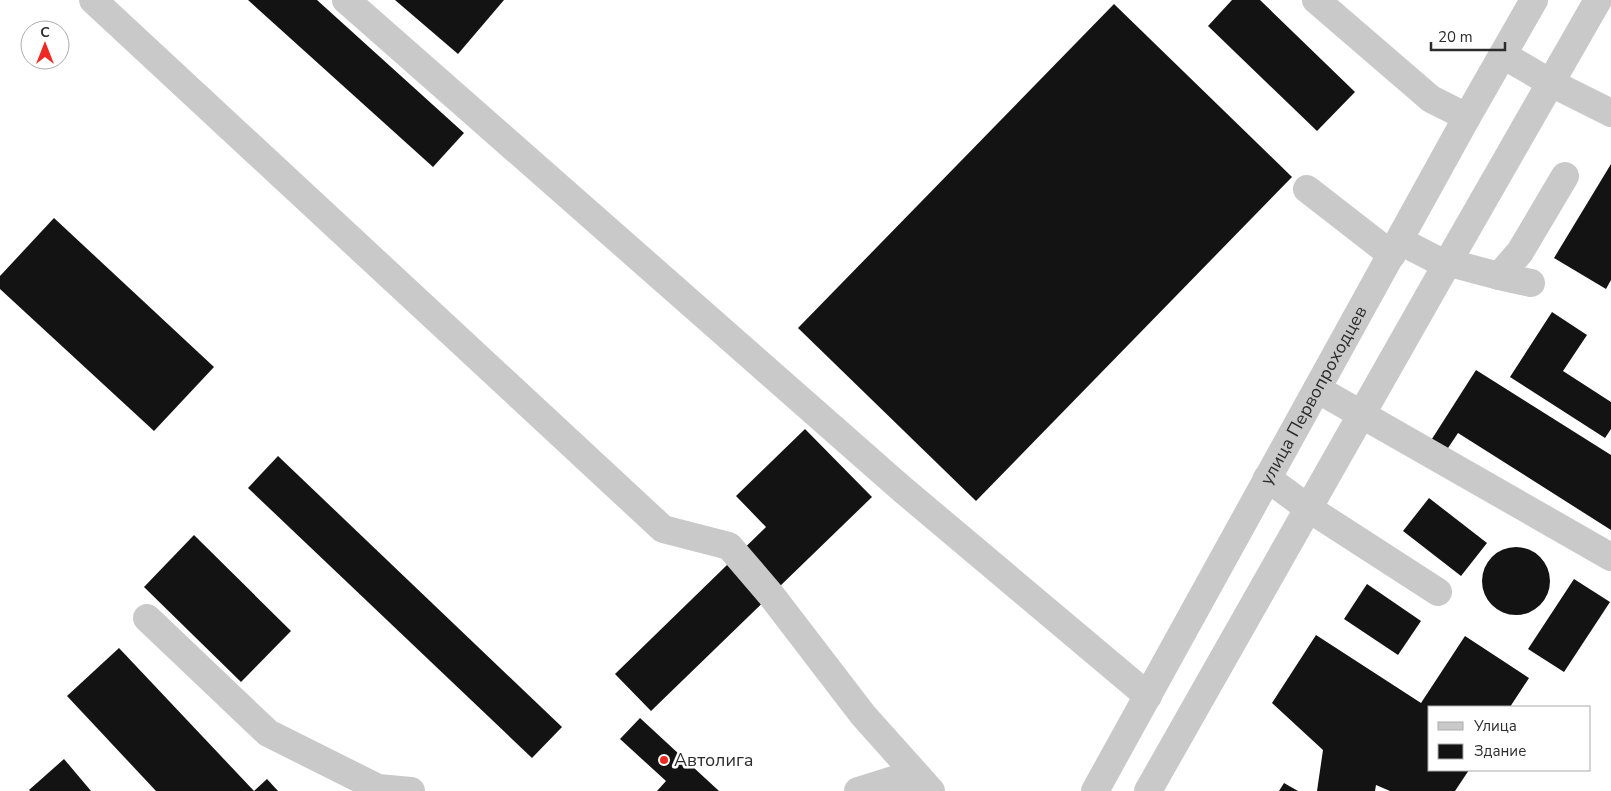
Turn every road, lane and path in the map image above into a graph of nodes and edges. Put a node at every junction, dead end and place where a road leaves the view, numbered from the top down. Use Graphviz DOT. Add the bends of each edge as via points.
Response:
graph roads {
  1 [pos="93,0"];
  2 [pos="346,0"];
  3 [pos="1316,0"];
  4 [pos="1534,0"];
  5 [pos="1598,0"];
  6 [pos="1503,55"];
  7 [pos="1551,83"];
  8 [pos="1611,113"];
  9 [pos="1467,117"];
  10 [pos="1565,176"];
  11 [pos="1307,189"];
  12 [pos="1396,248"];
  13 [pos="1448,262"];
  14 [pos="1499,276"];
  15 [pos="1531,283"];
  16 [pos="1317,389"];
  17 [pos="1362,414"];
  18 [pos="1267,478"];
  19 [pos="1308,508"];
  20 [pos="1611,557"];
  21 [pos="1438,592"];
  22 [pos="147,618"];
  23 [pos="1148,696"];
  24 [pos="926,786"];
  25 [pos="411,791"];
  26 [pos="858,791"];
  27 [pos="1095,791"];
  28 [pos="1148,791"];
  1 -- 24 [label="street" via="663,529 729,546 863,715"];
  2 -- 23 [label="street" via="902,489"];
  3 -- 9 [label="street" via="1431,99"];
  4 -- 6 [label="street, улица Первопроходцев"];
  5 -- 7 [label="street"];
  6 -- 7 [label="street"];
  6 -- 9 [label="street, улица Первопроходцев"];
  7 -- 8 [label="street"];
  7 -- 13 [label="street"];
  9 -- 12 [label="street, улица Первопроходцев"];
  10 -- 14 [label="street" via="1520,252"];
  11 -- 12 [label="street"];
  12 -- 13 [label="street"];
  12 -- 16 [label="street, улица Первопроходцев"];
  13 -- 14 [label="street"];
  13 -- 17 [label="street"];
  14 -- 15 [label="street"];
  16 -- 17 [label="street"];
  16 -- 18 [label="street, улица Первопроходцев"];
  17 -- 19 [label="street"];
  17 -- 20 [label="street"];
  18 -- 19 [label="street"];
  18 -- 23 [label="street, улица Первопроходцев"];
  19 -- 21 [label="street"];
  19 -- 28 [label="street"];
  22 -- 25 [label="street" via="268,733 378,788"];
  23 -- 27 [label="street, улица Первопроходцев"];
  24 -- 26 [label="street" via="893,780"];
}
